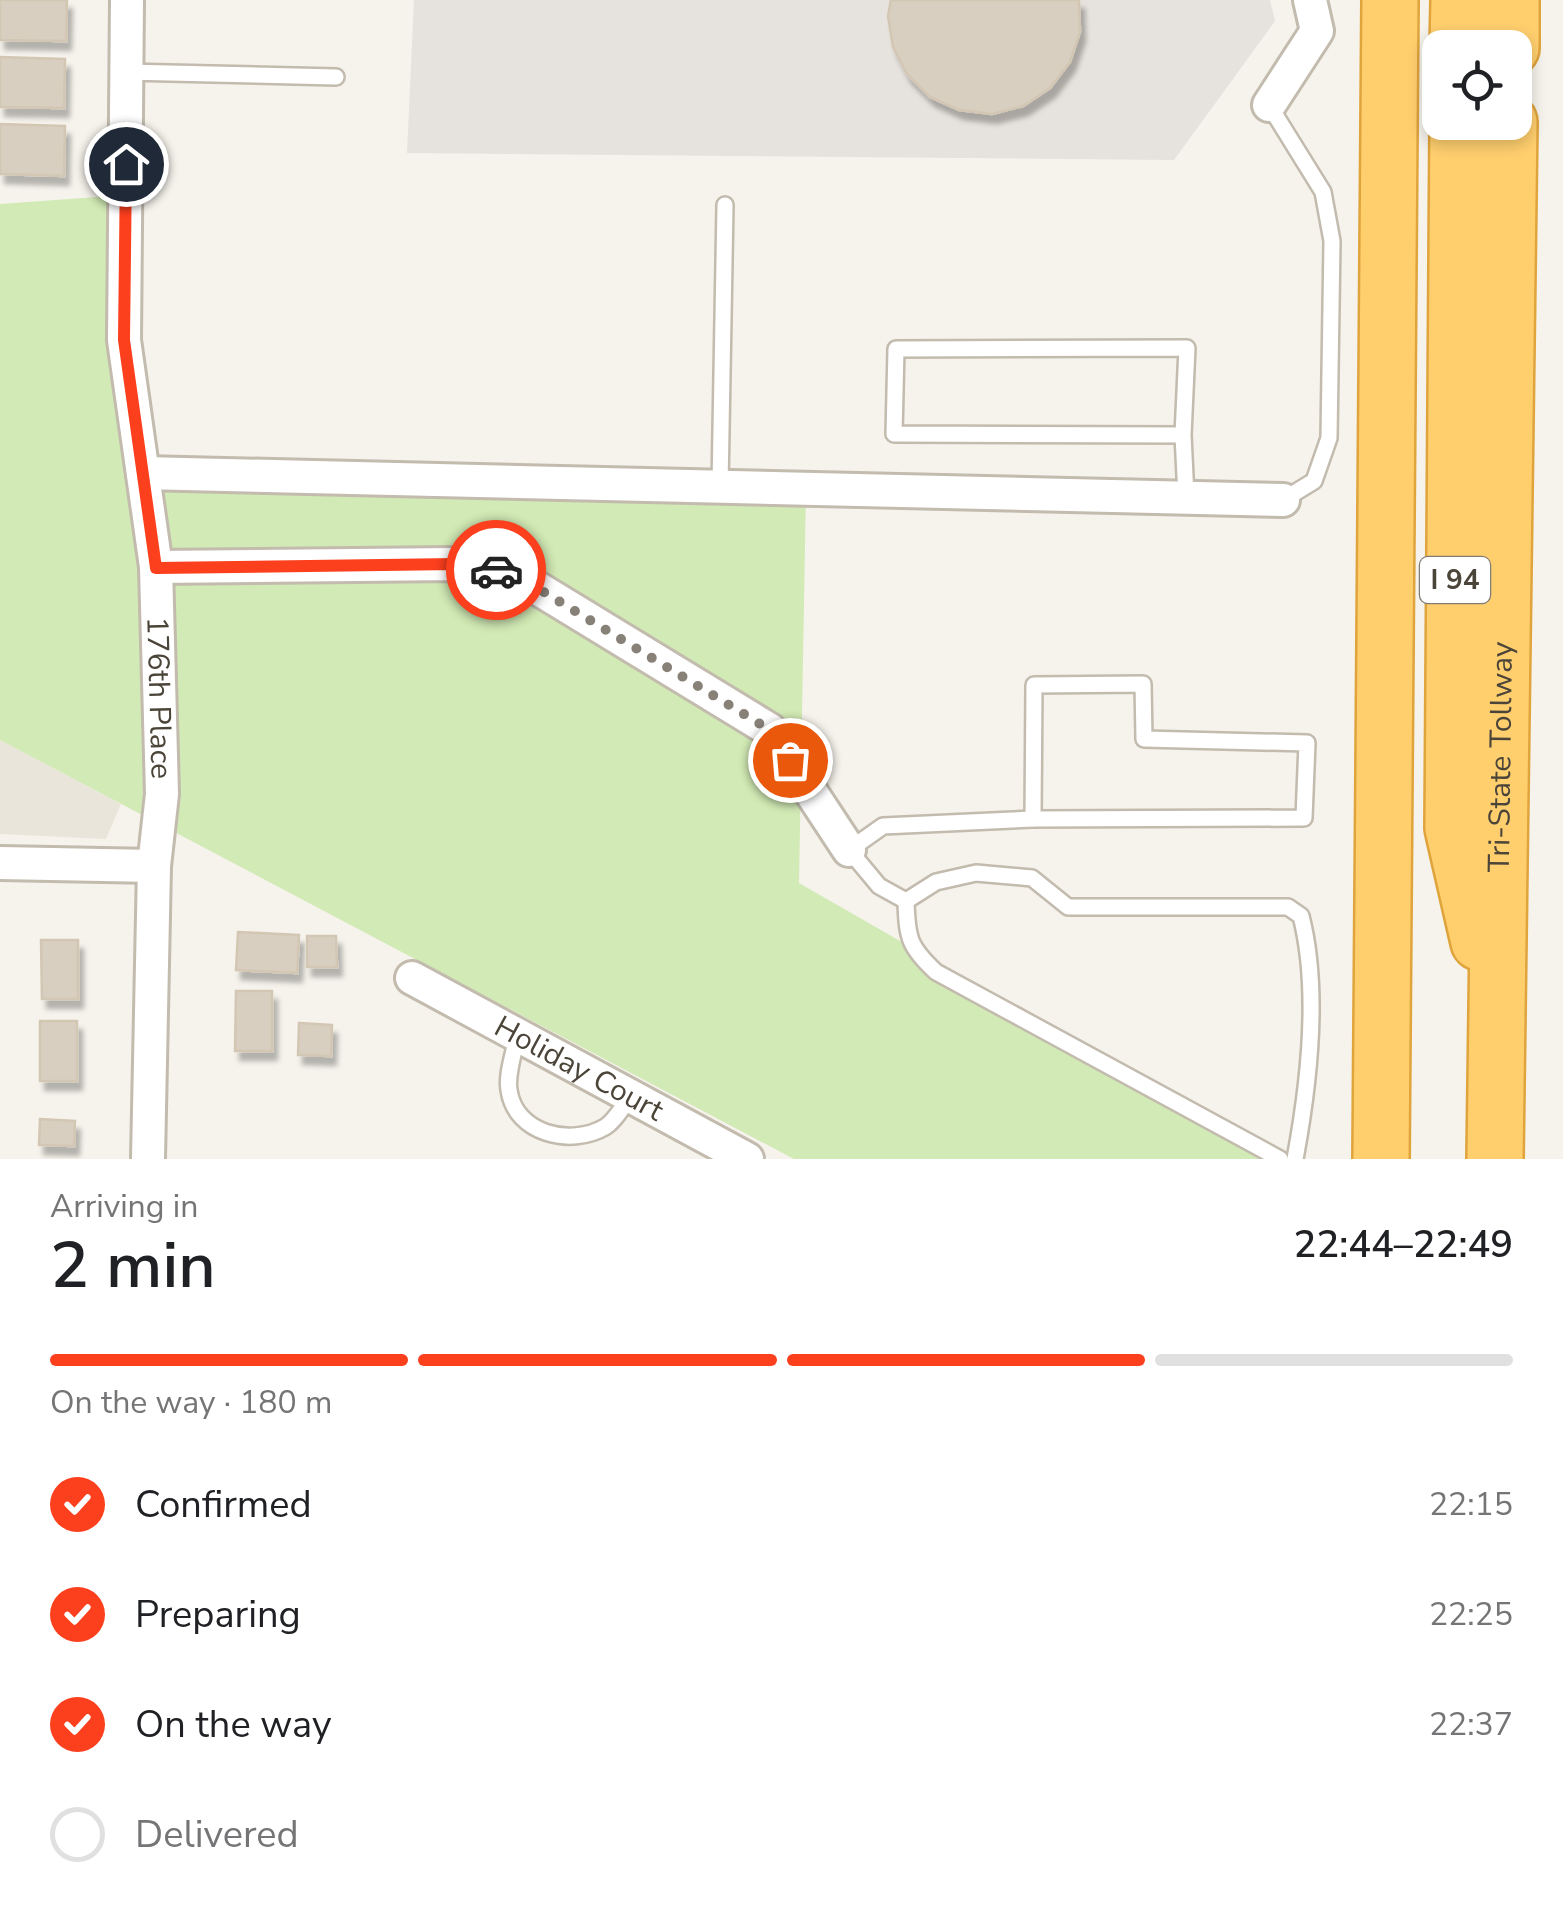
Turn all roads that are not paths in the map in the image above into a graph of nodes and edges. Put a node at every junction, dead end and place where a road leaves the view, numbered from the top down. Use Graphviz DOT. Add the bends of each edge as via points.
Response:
graph roads {
  1 [pos="127,0"];
  2 [pos="1310,0"];
  3 [pos="1390,0"];
  4 [pos="1459,0"];
  5 [pos="1511,0"];
  6 [pos="1458,30"];
  7 [pos="1510,30"];
  8 [pos="126,72"];
  9 [pos="336,78"];
  10 [pos="1268,104"];
  11 [pos="1458,140"];
  12 [pos="1510,140"];
  13 [pos="725,206"];
  14 [pos="1184,435"];
  15 [pos="143,473"];
  16 [pos="720,486"];
  17 [pos="1186,497"];
  18 [pos="1283,500"];
  19 [pos="156,568"];
  20 [pos="1387,692"];
  21 [pos="1033,820"];
  22 [pos="849,850"];
  23 [pos="0,863"];
  24 [pos="154,866"];
  25 [pos="906,902"];
  26 [pos="412,978"];
  27 [pos="1499,1033"];
  28 [pos="517,1035"];
  29 [pos="631,1096"];
  30 [pos="148,1159"];
  31 [pos="747,1159"];
  32 [pos="1280,1159"];
  33 [pos="1295,1159"];
  34 [pos="1343,1159"];
  35 [pos="1382,1159"];
  36 [pos="1495,1159"];
  1 -- 8 [label="street, 176th Place"];
  2 -- 10 [label="street" via="1317,31"];
  3 -- 20 [label="highway"];
  4 -- 6 [label="highway"];
  5 -- 7 [label="highway"];
  8 -- 9 [label="lane"];
  8 -- 15 [label="street, 176th Place" via="124,340"];
  10 -- 18 [label="lane" via="1323,192 1332,241 1329,438 1314,481"];
  11 -- 27 [label="highway, I 94" via="1453,828"];
  12 -- 27 [label="highway, Tri-State Tollway"];
  13 -- 16 [label="lane"];
  14 -- 14 [label="lane" via="1187,348 896,348 894,434"];
  14 -- 17 [label="lane"];
  15 -- 16 [label="street"];
  15 -- 19 [label="street, 176th Place"];
  16 -- 17 [label="street"];
  17 -- 18 [label="street"];
  19 -- 22 [label="street" via="455,564 511,572 770,730"];
  19 -- 24 [label="street, 176th Place" via="162,794"];
  20 -- 34 [label="highway" via="1360,856"];
  20 -- 35 [label="highway"];
  21 -- 21 [label="lane" via="1304,818 1307,742 1144,739 1143,684 1034,684"];
  21 -- 22 [label="lane" via="882,826"];
  22 -- 25 [label="lane" via="879,886"];
  23 -- 24 [label="street"];
  24 -- 30 [label="street, 176th Place"];
  25 -- 32 [label="lane" via="907,936 936,972"];
  25 -- 33 [label="lane" via="936,882 976,873 1032,878 1068,907 1288,908 1301,916 1308,941 1310,1044"];
  26 -- 28 [label="street, Holiday Court"];
  27 -- 36 [label="highway"];
  28 -- 29 [label="street, Holiday Court"];
  28 -- 29 [label="lane" via="508,1090 518,1114 537,1130 581,1136 607,1126"];
  29 -- 31 [label="street, Holiday Court"];
}
